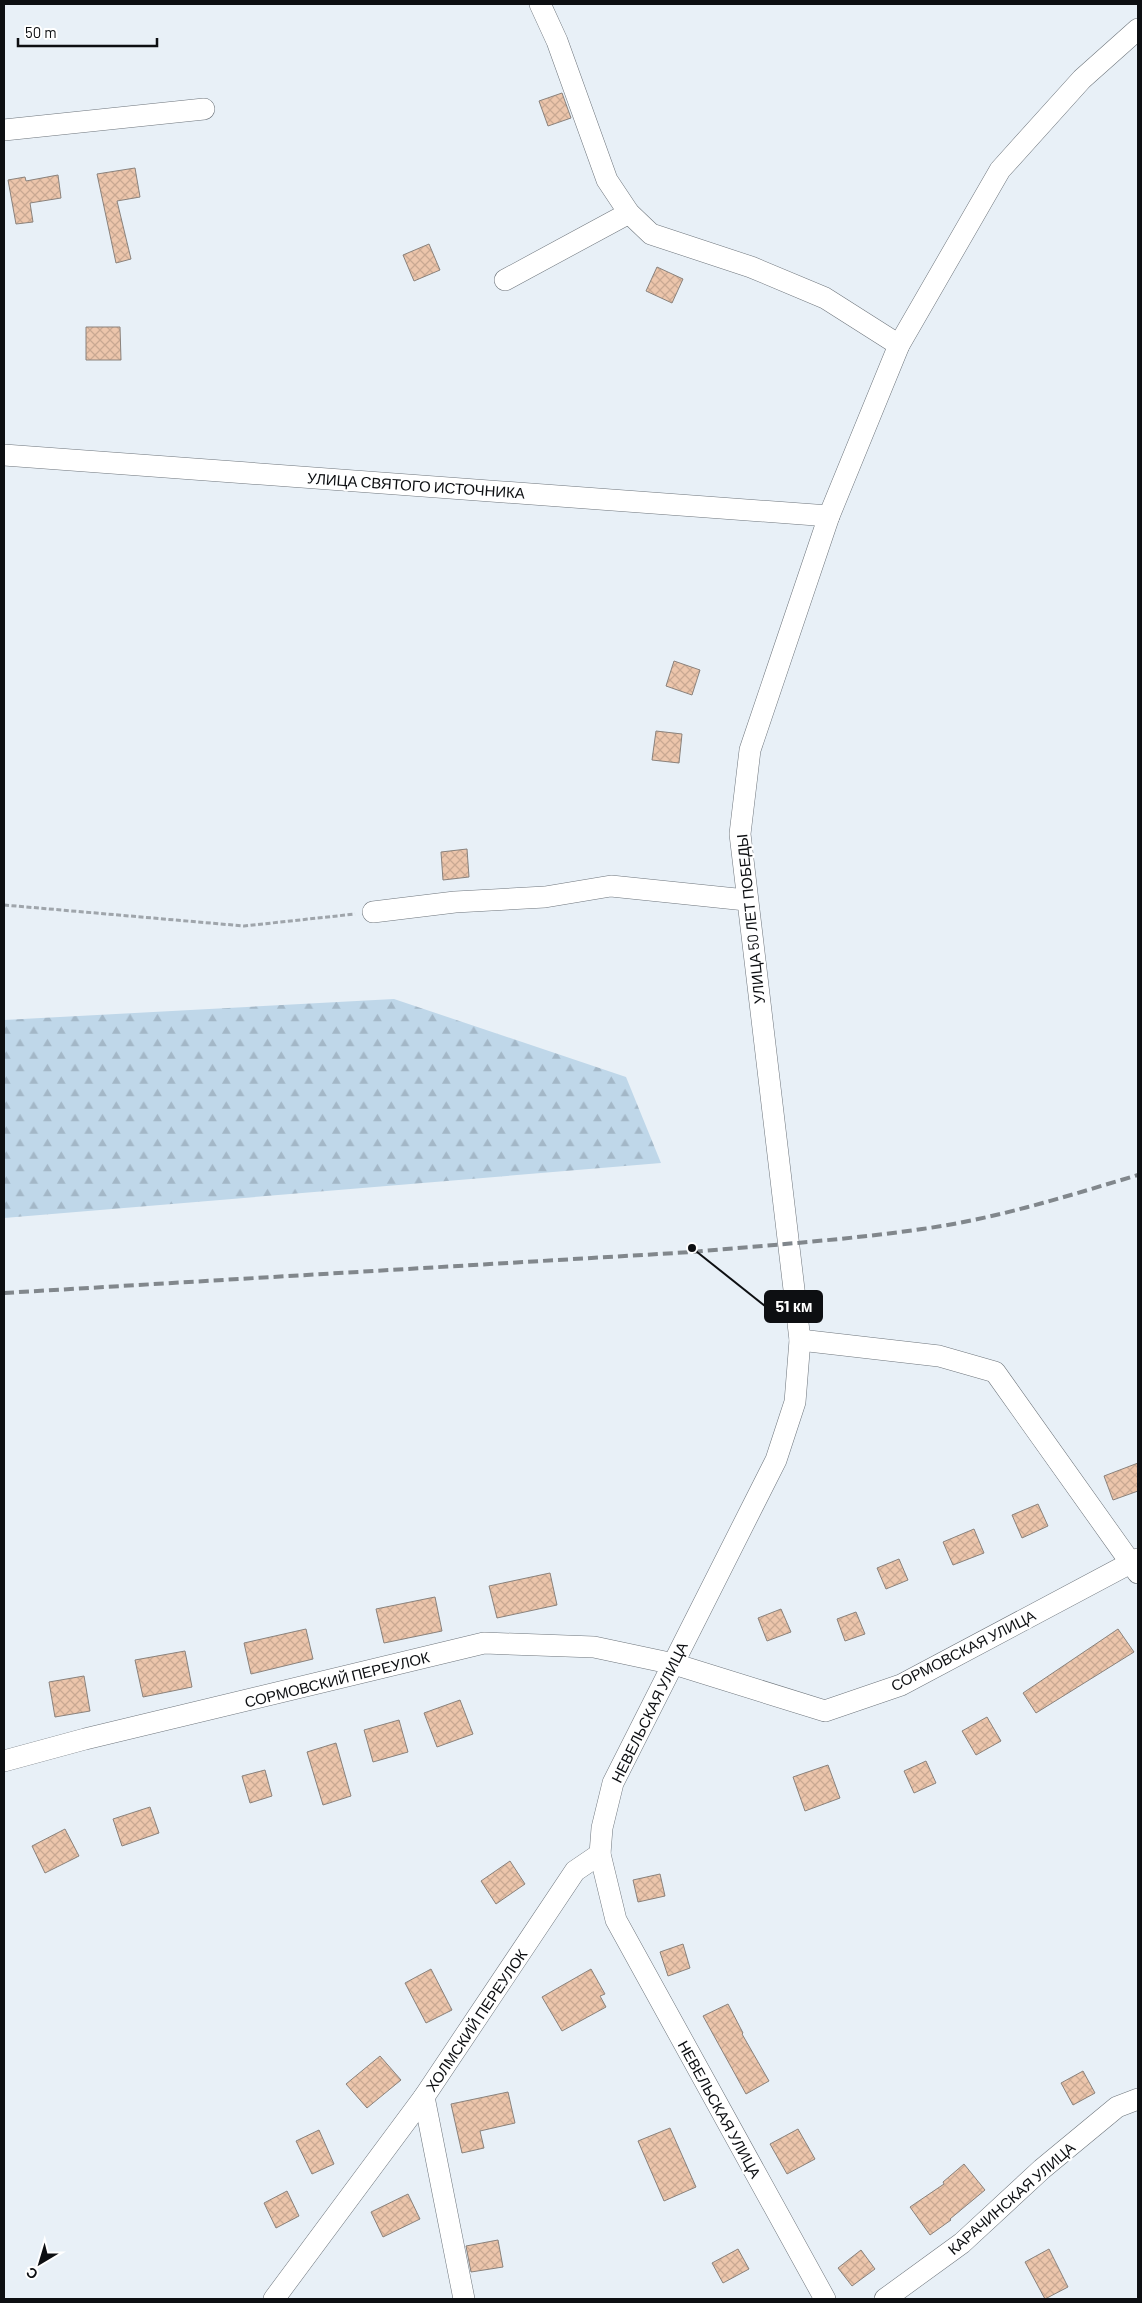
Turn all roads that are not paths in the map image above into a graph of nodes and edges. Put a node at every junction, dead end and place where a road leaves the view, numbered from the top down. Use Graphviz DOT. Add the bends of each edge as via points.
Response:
graph roads {
  1 [pos="540,4"];
  2 [pos="1138,29"];
  3 [pos="204,109"];
  4 [pos="4,130"];
  5 [pos="629,214"];
  6 [pos="505,280"];
  7 [pos="899,345"];
  8 [pos="4,455"];
  9 [pos="829,516"];
  10 [pos="746,900"];
  11 [pos="373,912"];
  12 [pos="788,1244"];
  13 [pos="800,1340"];
  14 [pos="1136,1565"];
  15 [pos="674,1664"];
  16 [pos="4,1761"];
  17 [pos="600,1854"];
  18 [pos="424,2097"];
  19 [pos="1138,2099"];
  20 [pos="274,2299"];
  21 [pos="464,2299"];
  22 [pos="825,2299"];
  23 [pos="885,2299"];
  1 -- 5 [label="street" via="557,41 606,180"];
  2 -- 7 [label="street, УЛИЦА 50 ЛЕТ ПОБЕДЫ" via="1082,79 1000,170"];
  3 -- 4 [label="street"];
  5 -- 6 [label="street"];
  5 -- 7 [label="street" via="651,234 751,267 825,298"];
  7 -- 9 [label="street, УЛИЦА 50 ЛЕТ ПОБЕДЫ"];
  8 -- 9 [label="street, УЛИЦА СВЯТОГО ИСТОЧНИКА"];
  9 -- 10 [label="street, УЛИЦА 50 ЛЕТ ПОБЕДЫ" via="750,750 740,834"];
  10 -- 11 [label="street" via="611,886 545,897 455,902"];
  10 -- 12 [label="street, УЛИЦА 50 ЛЕТ ПОБЕДЫ"];
  12 -- 13 [label="street, НЕВЕЛЬСКАЯ УЛИЦА"];
  13 -- 14 [label="street, СОРМОВСКАЯ УЛИЦА" via="939,1356 995,1372"];
  13 -- 15 [label="street, НЕВЕЛЬСКАЯ УЛИЦА" via="795,1402 776,1460"];
  14 -- 15 [label="street, СОРМОВСКАЯ УЛИЦА" via="901,1685 825,1711"];
  15 -- 16 [label="street, СОРМОВСКИЙ ПЕРЕУЛОК" via="594,1647 484,1643"];
  15 -- 17 [label="street, НЕВЕЛЬСКАЯ УЛИЦА" via="613,1783 602,1828"];
  17 -- 18 [label="street, ХОЛМСКИЙ ПЕРЕУЛОК" via="574,1871"];
  17 -- 22 [label="street, НЕВЕЛЬСКАЯ УЛИЦА" via="616,1920"];
  18 -- 20 [label="street"];
  18 -- 21 [label="street, ХОЛМСКИЙ ПЕРЕУЛОК"];
  19 -- 23 [label="street, КАРАЧИНСКАЯ УЛИЦА" via="1117,2107 1042,2169 962,2243"];
}
